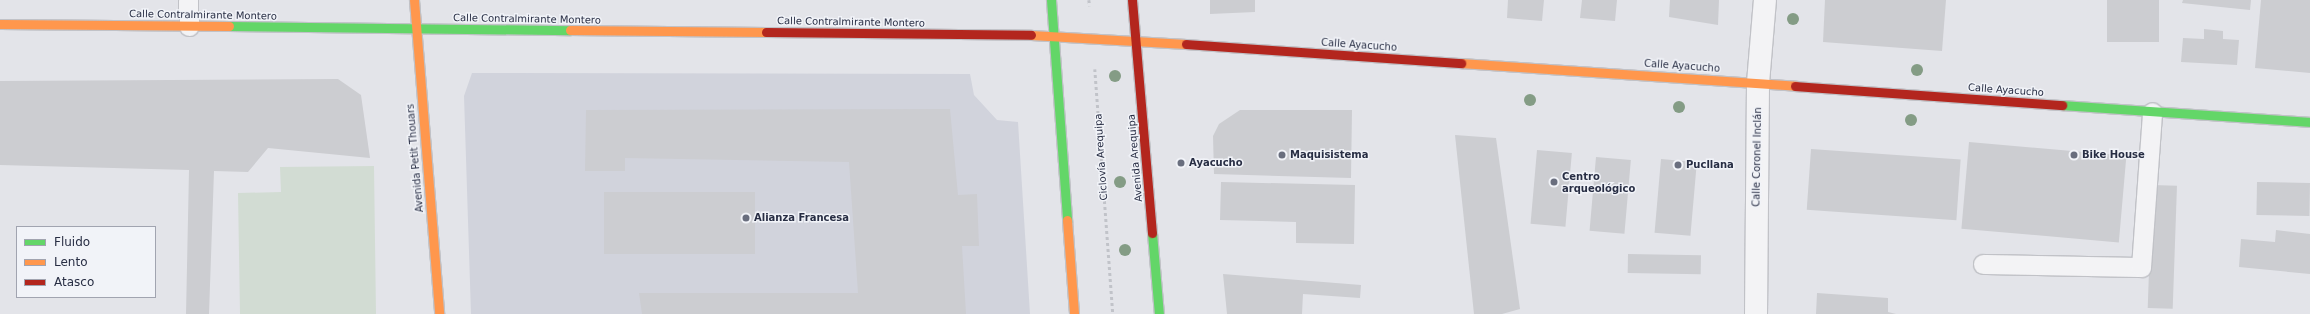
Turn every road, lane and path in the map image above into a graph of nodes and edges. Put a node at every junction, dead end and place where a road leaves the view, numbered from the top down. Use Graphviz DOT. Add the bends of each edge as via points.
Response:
graph roads {
  1 [pos="188,0"];
  2 [pos="414,0"];
  3 [pos="1050,0"];
  4 [pos="1089,0"];
  5 [pos="1132,0"];
  6 [pos="1765,0"];
  7 [pos="0,24"];
  8 [pos="189,26"];
  9 [pos="416,29"];
  10 [pos="1053,36"];
  11 [pos="1093,38"];
  12 [pos="1135,41"];
  13 [pos="1758,82"];
  14 [pos="2152,112"];
  15 [pos="2310,122"];
  16 [pos="1983,264"];
  17 [pos="439,314"];
  18 [pos="1074,314"];
  19 [pos="1112,314"];
  20 [pos="1159,314"];
  21 [pos="1756,314"];
  1 -- 8 [label="lane"];
  2 -- 9 [label="street, Avenida Petit Thouars"];
  3 -- 10 [label="street"];
  4 -- 11 [label="path, Ciclovía Arequipa"];
  5 -- 12 [label="street, Avenida Arequipa"];
  6 -- 13 [label="street, Calle Coronel Inclán"];
  7 -- 8 [label="street, Calle Contralmirante Montero"];
  8 -- 9 [label="street, Calle Contralmirante Montero"];
  9 -- 10 [label="street, Calle Contralmirante Montero"];
  9 -- 17 [label="street, Avenida Petit Thouars"];
  10 -- 11 [label="street, Calle Ayacucho"];
  10 -- 18 [label="street"];
  11 -- 12 [label="street, Calle Ayacucho"];
  11 -- 19 [label="path, Ciclovía Arequipa"];
  12 -- 13 [label="street, Calle Ayacucho"];
  12 -- 20 [label="street, Avenida Arequipa"];
  13 -- 14 [label="street, Calle Ayacucho"];
  13 -- 21 [label="street, Calle Coronel Inclán"];
  14 -- 15 [label="street, Calle Ayacucho"];
  14 -- 16 [label="lane" via="2140,267"];
}
